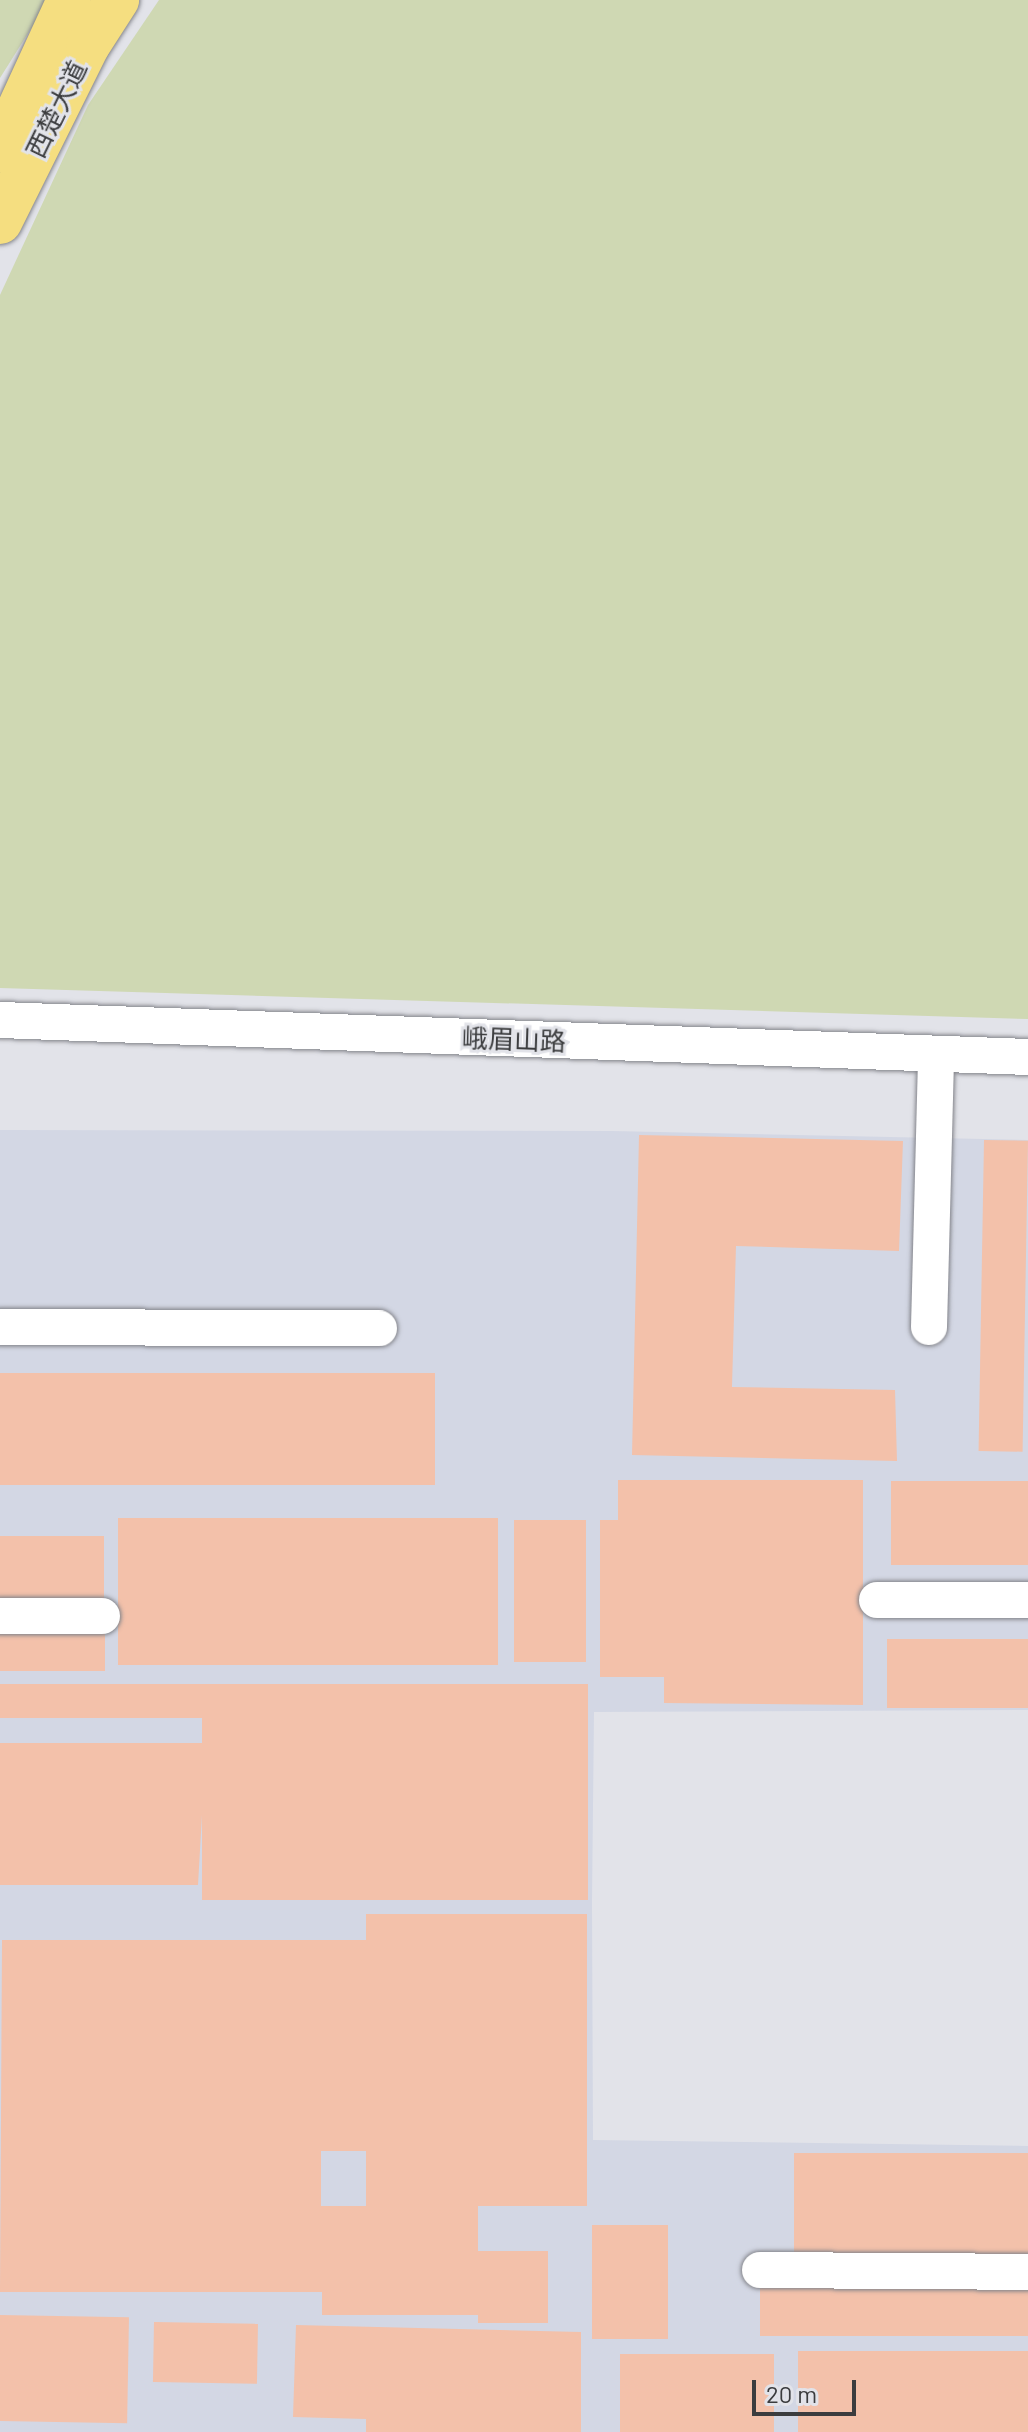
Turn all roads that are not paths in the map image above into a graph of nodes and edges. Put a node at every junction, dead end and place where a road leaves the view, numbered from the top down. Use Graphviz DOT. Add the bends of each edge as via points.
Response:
graph roads {
  1 [pos="69,0"];
  2 [pos="117,0"];
  3 [pos="0,150"];
  4 [pos="0,222"];
  5 [pos="0,1020"];
  6 [pos="936,1054"];
  7 [pos="1028,1057"];
  8 [pos="0,1327"];
  9 [pos="929,1327"];
  10 [pos="379,1328"];
  11 [pos="877,1600"];
  12 [pos="1028,1600"];
  13 [pos="0,1616"];
  14 [pos="102,1616"];
  15 [pos="760,2270"];
  16 [pos="1028,2272"];
  1 -- 3 [label="main road, 西楚大道"];
  2 -- 4 [label="main road, 西楚大道" via="88,45"];
  5 -- 6 [label="street, 峨眉山路"];
  6 -- 7 [label="street, 峨眉山路"];
  6 -- 9 [label="street"];
  8 -- 10 [label="street"];
  11 -- 12 [label="street"];
  13 -- 14 [label="street"];
  15 -- 16 [label="street"];
}
